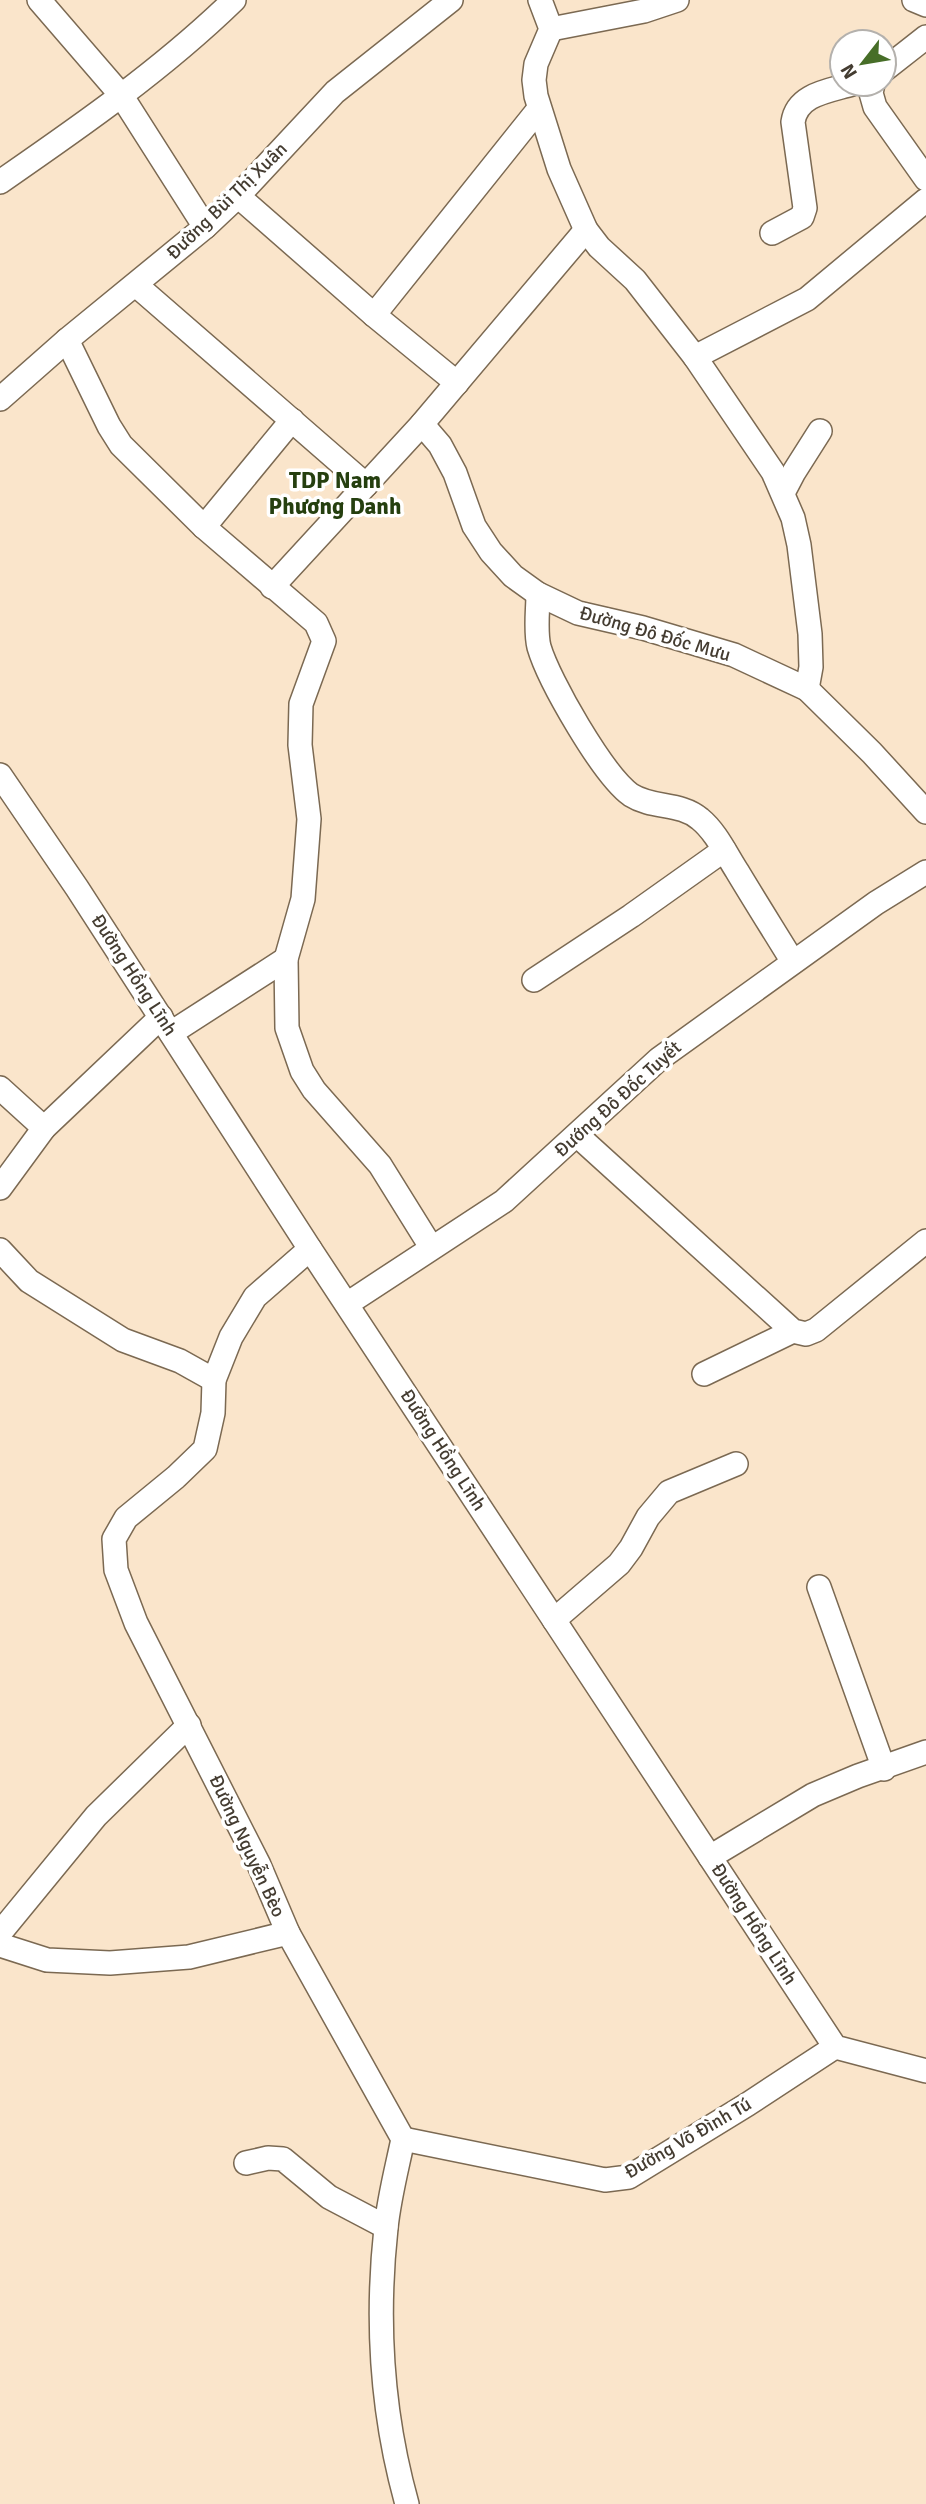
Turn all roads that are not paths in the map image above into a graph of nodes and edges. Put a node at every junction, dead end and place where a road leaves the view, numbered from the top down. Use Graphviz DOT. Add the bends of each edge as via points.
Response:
graph roads {
  1 [pos="40,0"];
  2 [pos="234,0"];
  3 [pos="451,0"];
  4 [pos="540,0"];
  5 [pos="677,0"];
  6 [pos="914,0"];
  7 [pos="926,5"];
  8 [pos="551,29"];
  9 [pos="926,37"];
  10 [pos="898,59"];
  11 [pos="828,92"];
  12 [pos="121,95"];
  13 [pos="872,98"];
  14 [pos="538,110"];
  15 [pos="926,179"];
  16 [pos="0,182"];
  17 [pos="238,196"];
  18 [pos="926,200"];
  19 [pos="205,227"];
  20 [pos="586,230"];
  21 [pos="772,233"];
  22 [pos="136,285"];
  23 [pos="374,315"];
  24 [pos="67,340"];
  25 [pos="695,357"];
  26 [pos="457,383"];
  27 [pos="0,399"];
  28 [pos="292,420"];
  29 [pos="422,424"];
  30 [pos="820,431"];
  31 [pos="366,485"];
  32 [pos="783,494"];
  33 [pos="204,527"];
  34 [pos="272,587"];
  35 [pos="538,594"];
  36 [pos="807,689"];
  37 [pos="0,775"];
  38 [pos="926,813"];
  39 [pos="724,850"];
  40 [pos="926,872"];
  41 [pos="286,958"];
  42 [pos="793,962"];
  43 [pos="534,980"];
  44 [pos="166,1025"];
  45 [pos="0,1088"];
  46 [pos="44,1128"];
  47 [pos="578,1136"];
  48 [pos="0,1188"];
  49 [pos="926,1241"];
  50 [pos="431,1248"];
  51 [pos="310,1249"];
  52 [pos="1,1254"];
  53 [pos="346,1304"];
  54 [pos="793,1331"];
  55 [pos="704,1374"];
  56 [pos="214,1380"];
  57 [pos="736,1464"];
  58 [pos="819,1587"];
  59 [pos="554,1620"];
  60 [pos="188,1725"];
  61 [pos="926,1752"];
  62 [pos="884,1769"];
  63 [pos="710,1857"];
  64 [pos="0,1933"];
  65 [pos="288,1933"];
  66 [pos="0,1945"];
  67 [pos="835,2047"];
  68 [pos="926,2071"];
  69 [pos="404,2138"];
  70 [pos="246,2163"];
  71 [pos="386,2227"];
  72 [pos="407,2504"];
  1 -- 12 [label="street"];
  2 -- 12 [label="street"];
  3 -- 17 [label="street, Đường Bùi Thị Xuân" via="335,93"];
  4 -- 8 [label="street"];
  5 -- 8 [label="street"];
  6 -- 7 [label="street"];
  8 -- 14 [label="street" via="536,64"];
  9 -- 10 [label="street"];
  11 -- 21 [label="street" via="809,98 794,111 805,208 802,217"];
  12 -- 16 [label="street"];
  12 -- 19 [label="street"];
  13 -- 15 [label="street"];
  14 -- 20 [label="street"];
  14 -- 23 [label="street"];
  17 -- 19 [label="street, Đường Bùi Thị Xuân"];
  17 -- 23 [label="street"];
  18 -- 25 [label="street" via="807,299"];
  19 -- 22 [label="street, Đường Bùi Thị Xuân"];
  20 -- 25 [label="street" via="635,280"];
  20 -- 26 [label="street"];
  22 -- 24 [label="street, Đường Bùi Thị Xuân"];
  22 -- 28 [label="street"];
  23 -- 26 [label="street"];
  24 -- 27 [label="street, Đường Bùi Thị Xuân"];
  24 -- 33 [label="street" via="121,445"];
  25 -- 32 [label="street"];
  26 -- 29 [label="street"];
  28 -- 31 [label="street"];
  28 -- 33 [label="street"];
  29 -- 31 [label="street"];
  29 -- 35 [label="street, Đường Đô Đốc Mưu" via="450,463 474,526 491,552"];
  30 -- 32 [label="street"];
  31 -- 34 [label="street"];
  32 -- 36 [label="street" via="793,518 806,596 811,667"];
  33 -- 34 [label="street"];
  34 -- 41 [label="street" via="316,622 324,641 301,705 300,746 309,819 306,877"];
  35 -- 36 [label="street, Đường Đô Đốc Mưu" via="578,613 734,655"];
  35 -- 39 [label="street" via="538,643 546,666 611,777 642,801 685,808 702,820"];
  36 -- 38 [label="street, Đường Đô Đốc Mưu"];
  37 -- 44 [label="street, Đường Hồng Lĩnh"];
  39 -- 42 [label="street"];
  39 -- 43 [label="street"];
  40 -- 42 [label="street, Đướng Đô Đốc Tuyết"];
  41 -- 44 [label="street"];
  41 -- 50 [label="street" via="287,1028 302,1072 380,1166"];
  42 -- 47 [label="street, Đướng Đô Đốc Tuyết" via="659,1059"];
  44 -- 46 [label="street"];
  44 -- 51 [label="street, Đường Hồng Lĩnh"];
  45 -- 46 [label="street"];
  46 -- 48 [label="street"];
  47 -- 50 [label="street, Đướng Đô Đốc Tuyết" via="504,1201"];
  47 -- 54 [label="street"];
  49 -- 54 [label="street" via="817,1330 806,1334"];
  50 -- 53 [label="street, Đướng Đô Đốc Tuyết"];
  51 -- 53 [label="street, Đường Hồng Lĩnh"];
  51 -- 56 [label="street, Đường Nguyễn Bèo" via="255,1297 231,1337"];
  52 -- 56 [label="street" via="29,1281 123,1340 180,1361"];
  53 -- 59 [label="street, Đường Hồng Lĩnh"];
  54 -- 55 [label="street"];
  56 -- 60 [label="street, Đường Nguyễn Bèo" via="205,1448 126,1518 114,1539 116,1570 136,1622"];
  57 -- 59 [label="street" via="669,1492 619,1564"];
  58 -- 62 [label="street"];
  59 -- 63 [label="street, Đường Hồng Lĩnh"];
  60 -- 64 [label="street" via="96,1816"];
  60 -- 65 [label="street, Đường Nguyễn Bèo"];
  61 -- 62 [label="street"];
  62 -- 63 [label="street" via="813,1796"];
  63 -- 67 [label="street, Đường Hồng Lĩnh"];
  65 -- 66 [label="street" via="189,1957 110,1963 47,1960"];
  65 -- 69 [label="street, Đường Nguyễn Bèo"];
  67 -- 68 [label="street"];
  67 -- 69 [label="street, Đường Võ Đình Tú" via="629,2176 605,2180"];
  69 -- 71 [label="street"];
  70 -- 71 [label="street" via="283,2160 329,2197"];
  71 -- 72 [label="street" via="381,2311 384,2367 388,2413"];
}
